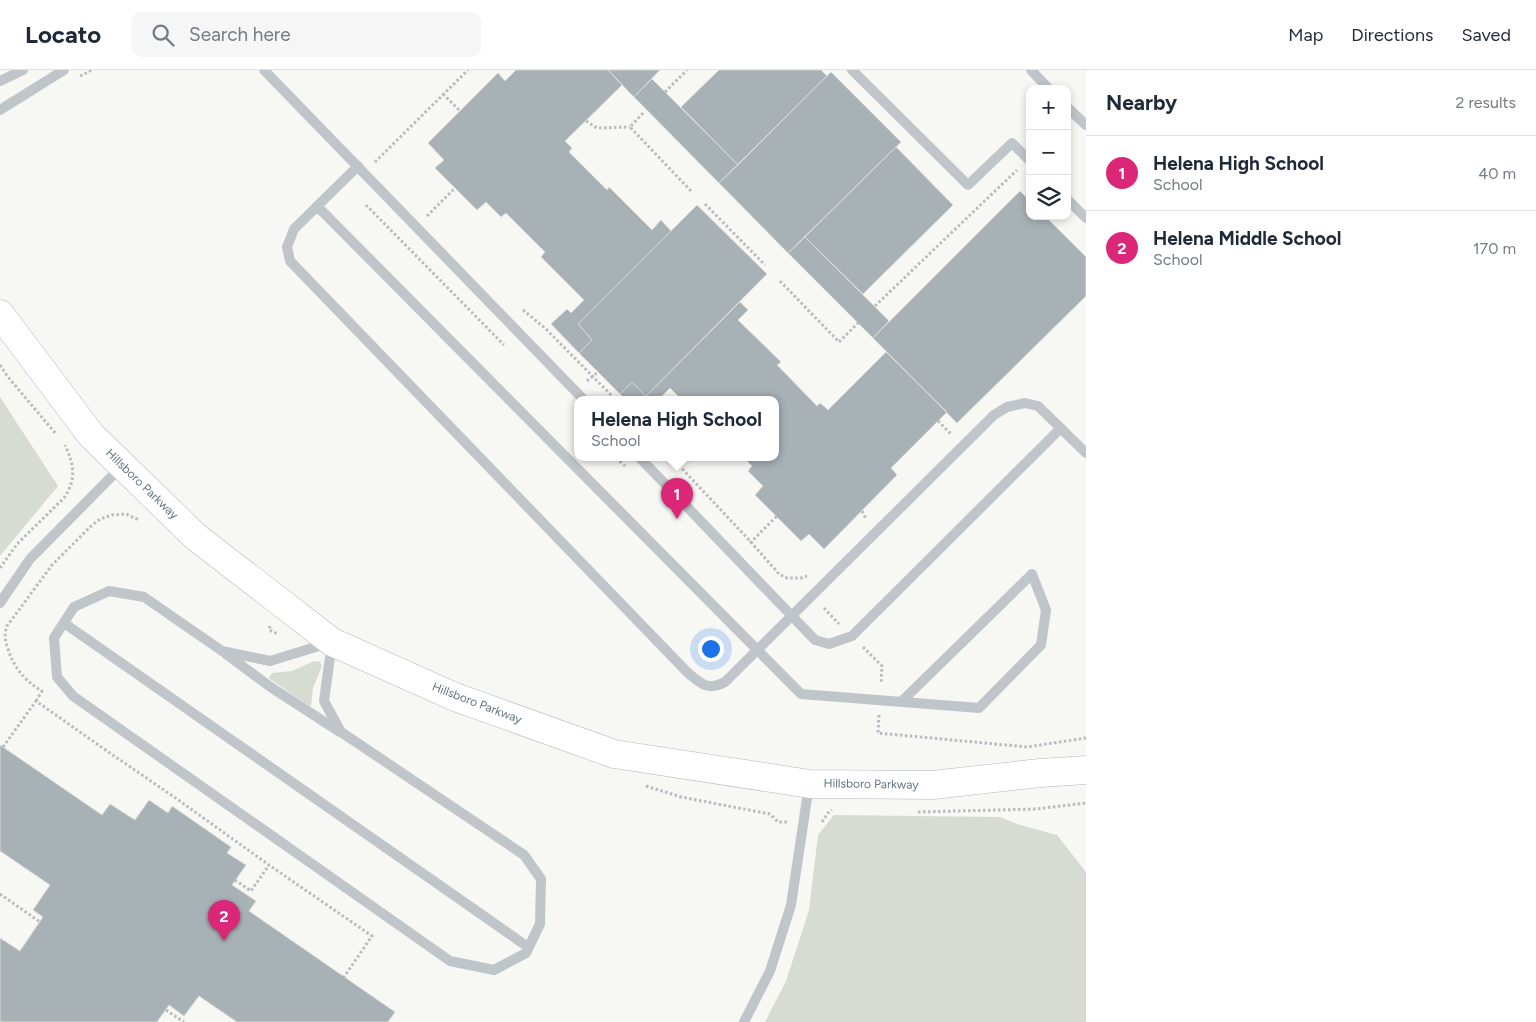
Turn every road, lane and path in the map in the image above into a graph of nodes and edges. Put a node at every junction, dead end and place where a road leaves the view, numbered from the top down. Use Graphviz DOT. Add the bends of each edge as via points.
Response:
graph roads {
  1 [pos="24,70"];
  2 [pos="64,70"];
  3 [pos="264,70"];
  4 [pos="468,70"];
  5 [pos="687,70"];
  6 [pos="852,70"];
  7 [pos="1030,70"];
  8 [pos="0,81"];
  9 [pos="1045,85"];
  10 [pos="665,92"];
  11 [pos="444,94"];
  12 [pos="0,110"];
  13 [pos="460,111"];
  14 [pos="1071,111"];
  15 [pos="643,113"];
  16 [pos="586,121"];
  17 [pos="1086,126"];
  18 [pos="630,127"];
  19 [pos="1026,157"];
  20 [pos="374,162"];
  21 [pos="1026,163"];
  22 [pos="358,166"];
  23 [pos="691,191"];
  24 [pos="1071,203"];
  25 [pos="705,204"];
  26 [pos="366,205"];
  27 [pos="317,206"];
  28 [pos="1086,218"];
  29 [pos="765,265"];
  30 [pos="780,281"];
  31 [pos="875,306"];
  32 [pos="520,308"];
  33 [pos="1,314"];
  34 [pos="858,323"];
  35 [pos="507,347"];
  36 [pos="0,365"];
  37 [pos="580,396"];
  38 [pos="612,396"];
  39 [pos="938,421"];
  40 [pos="1061,428"];
  41 [pos="58,436"];
  42 [pos="946,441"];
  43 [pos="64,443"];
  44 [pos="1086,453"];
  45 [pos="643,461"];
  46 [pos="675,461"];
  47 [pos="123,466"];
  48 [pos="873,514"];
  49 [pos="776,516"];
  50 [pos="866,520"];
  51 [pos="751,542"];
  52 [pos="736,557"];
  53 [pos="0,568"];
  54 [pos="812,574"];
  55 [pos="0,603"];
  56 [pos="792,616"];
  57 [pos="64,623"];
  58 [pos="332,642"];
  59 [pos="757,650"];
  60 [pos="222,651"];
  61 [pos="901,702"];
  62 [pos="340,732"];
  63 [pos="878,732"];
  64 [pos="1086,738"];
  65 [pos="3,747"];
  66 [pos="1086,770"];
  67 [pos="810,784"];
  68 [pos="269,866"];
  69 [pos="235,880"];
  70 [pos="0,894"];
  71 [pos="40,922"];
  72 [pos="528,947"];
  73 [pos="344,977"];
  74 [pos="166,1010"];
  75 [pos="184,1022"];
  76 [pos="744,1022"];
  1 -- 8 [label="lane"];
  2 -- 12 [label="lane"];
  3 -- 22 [label="lane"];
  4 -- 11 [label="path"];
  5 -- 10 [label="path"];
  6 -- 19 [label="lane" via="968,185 1012,143"];
  7 -- 9 [label="lane"];
  11 -- 13 [label="path"];
  11 -- 20 [label="path"];
  14 -- 17 [label="lane"];
  15 -- 18 [label="path"];
  16 -- 18 [label="path" via="597,128"];
  18 -- 23 [label="path"];
  21 -- 31 [label="path"];
  22 -- 27 [label="lane"];
  22 -- 37 [label="lane"];
  24 -- 28 [label="lane"];
  25 -- 29 [label="path"];
  26 -- 35 [label="path"];
  27 -- 59 [label="lane"];
  27 -- 59 [label="lane" via="294,229 287,247 290,261 688,673 700,684 717,687"];
  30 -- 34 [label="path" via="839,342"];
  32 -- 38 [label="path" via="546,329"];
  33 -- 47 [label="street, Hillsboro Parkway" via="91,435"];
  36 -- 41 [label="path"];
  39 -- 42 [label="path" via="952,435"];
  40 -- 44 [label="lane"];
  40 -- 56 [label="lane" via="1038,406 1025,403 994,415"];
  40 -- 56 [label="lane" via="852,636 829,644 814,640"];
  43 -- 53 [label="path" via="74,469 68,492 17,544"];
  45 -- 52 [label="lane"];
  46 -- 51 [label="path"];
  47 -- 55 [label="lane" via="30,559"];
  47 -- 58 [label="street, Hillsboro Parkway" via="196,537"];
  48 -- 50 [label="path"];
  49 -- 51 [label="path"];
  51 -- 52 [label="path"];
  51 -- 54 [label="path" via="778,574 801,578"];
  52 -- 56 [label="lane"];
  56 -- 59 [label="lane"];
  57 -- 60 [label="lane" via="74,607 109,591 118,592 144,597"];
  57 -- 72 [label="lane"];
  57 -- 72 [label="lane" via="54,638 57,677 73,696 450,961 494,970 526,953"];
  58 -- 60 [label="lane" via="270,661"];
  58 -- 62 [label="lane" via="324,700"];
  58 -- 67 [label="street, Hillsboro Parkway" via="455,697 614,754"];
  59 -- 61 [label="lane" via="801,694"];
  60 -- 62 [label="lane"];
  61 -- 61 [label="lane" via="979,708 1041,645 1046,610 1032,574"];
  62 -- 72 [label="lane" via="524,855 541,879 540,924"];
  63 -- 64 [label="path" via="1027,747"];
  65 -- 68 [label="path" via="36,700"];
  66 -- 67 [label="street, Hillsboro Parkway" via="933,785"];
  67 -- 76 [label="lane" via="791,905 770,971"];
  68 -- 69 [label="path" via="251,891"];
  68 -- 73 [label="path" via="372,936"];
  70 -- 71 [label="path"];
  74 -- 75 [label="path"];
}
